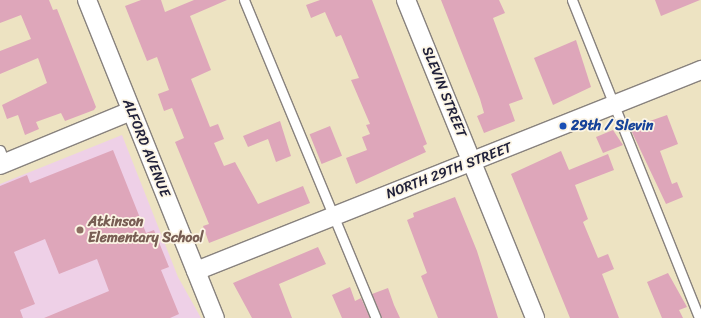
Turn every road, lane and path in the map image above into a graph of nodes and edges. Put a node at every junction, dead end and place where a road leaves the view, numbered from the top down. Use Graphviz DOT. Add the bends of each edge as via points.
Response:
graph roads {
  1 [pos="87,0"];
  2 [pos="244,0"];
  3 [pos="406,0"];
  4 [pos="572,0"];
  5 [pos="701,70"];
  6 [pos="613,105"];
  7 [pos="131,111"];
  8 [pos="2,159"];
  9 [pos="472,162"];
  10 [pos="332,216"];
  11 [pos="196,271"];
  12 [pos="215,318"];
  13 [pos="376,318"];
  14 [pos="535,318"];
  15 [pos="699,318"];
  1 -- 7 [label="street, ALFORD AVENUE"];
  2 -- 10 [label="lane"];
  3 -- 9 [label="street, SLEVIN STREET"];
  4 -- 6 [label="lane"];
  5 -- 6 [label="street, NORTH 29TH STREET"];
  6 -- 9 [label="street, NORTH 29TH STREET"];
  6 -- 15 [label="lane"];
  7 -- 8 [label="street"];
  7 -- 11 [label="street, ALFORD AVENUE"];
  9 -- 10 [label="street, NORTH 29TH STREET"];
  9 -- 14 [label="street, SLEVIN STREET"];
  10 -- 11 [label="street, NORTH 29TH STREET"];
  10 -- 13 [label="lane"];
  11 -- 12 [label="street, ALFORD AVENUE"];
}
